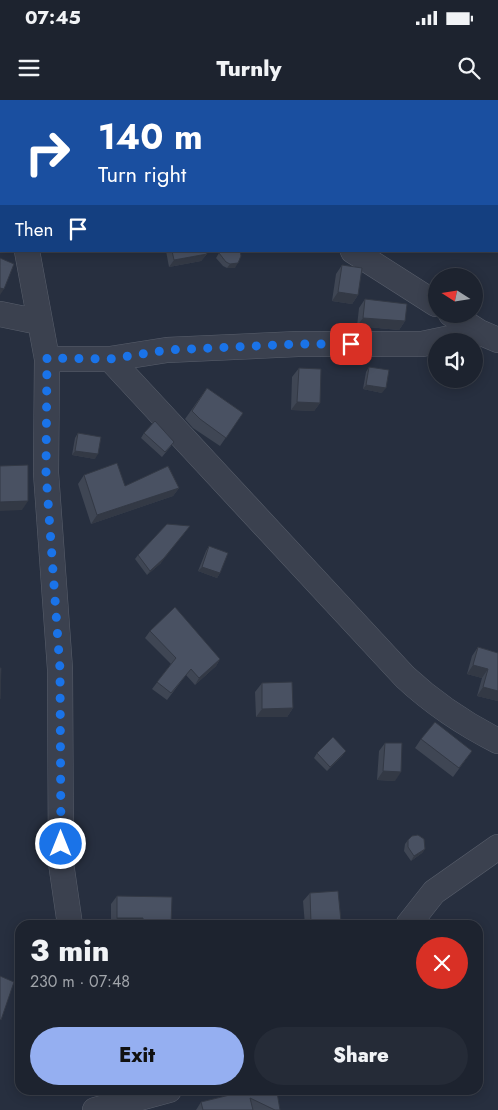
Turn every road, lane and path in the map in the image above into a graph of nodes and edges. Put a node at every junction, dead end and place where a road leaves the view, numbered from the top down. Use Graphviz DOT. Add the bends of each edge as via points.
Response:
graph roads {
  1 [pos="27,252"];
  2 [pos="355,252"];
  3 [pos="428,299"];
  4 [pos="0,314"];
  5 [pos="39,322"];
  6 [pos="467,323"];
  7 [pos="489,336"];
  8 [pos="47,358"];
  9 [pos="110,359"];
  10 [pos="498,741"];
  11 [pos="498,847"];
  12 [pos="69,920"];
  13 [pos="412,920"];
  14 [pos="149,1095"];
  15 [pos="129,1100"];
  16 [pos="95,1110"];
  1 -- 5 [label="street"];
  2 -- 3 [label="street"];
  4 -- 5 [label="street"];
  5 -- 8 [label="street"];
  6 -- 7 [label="street"];
  7 -- 9 [label="street" via="422,344 298,344 167,350"];
  8 -- 9 [label="street"];
  8 -- 12 [label="street" via="46,473 60,669 61,863"];
  9 -- 10 [label="street" via="405,677 444,710"];
  11 -- 13 [label="street" via="434,892"];
  14 -- 15 [label="street"];
  15 -- 16 [label="street"];
}
